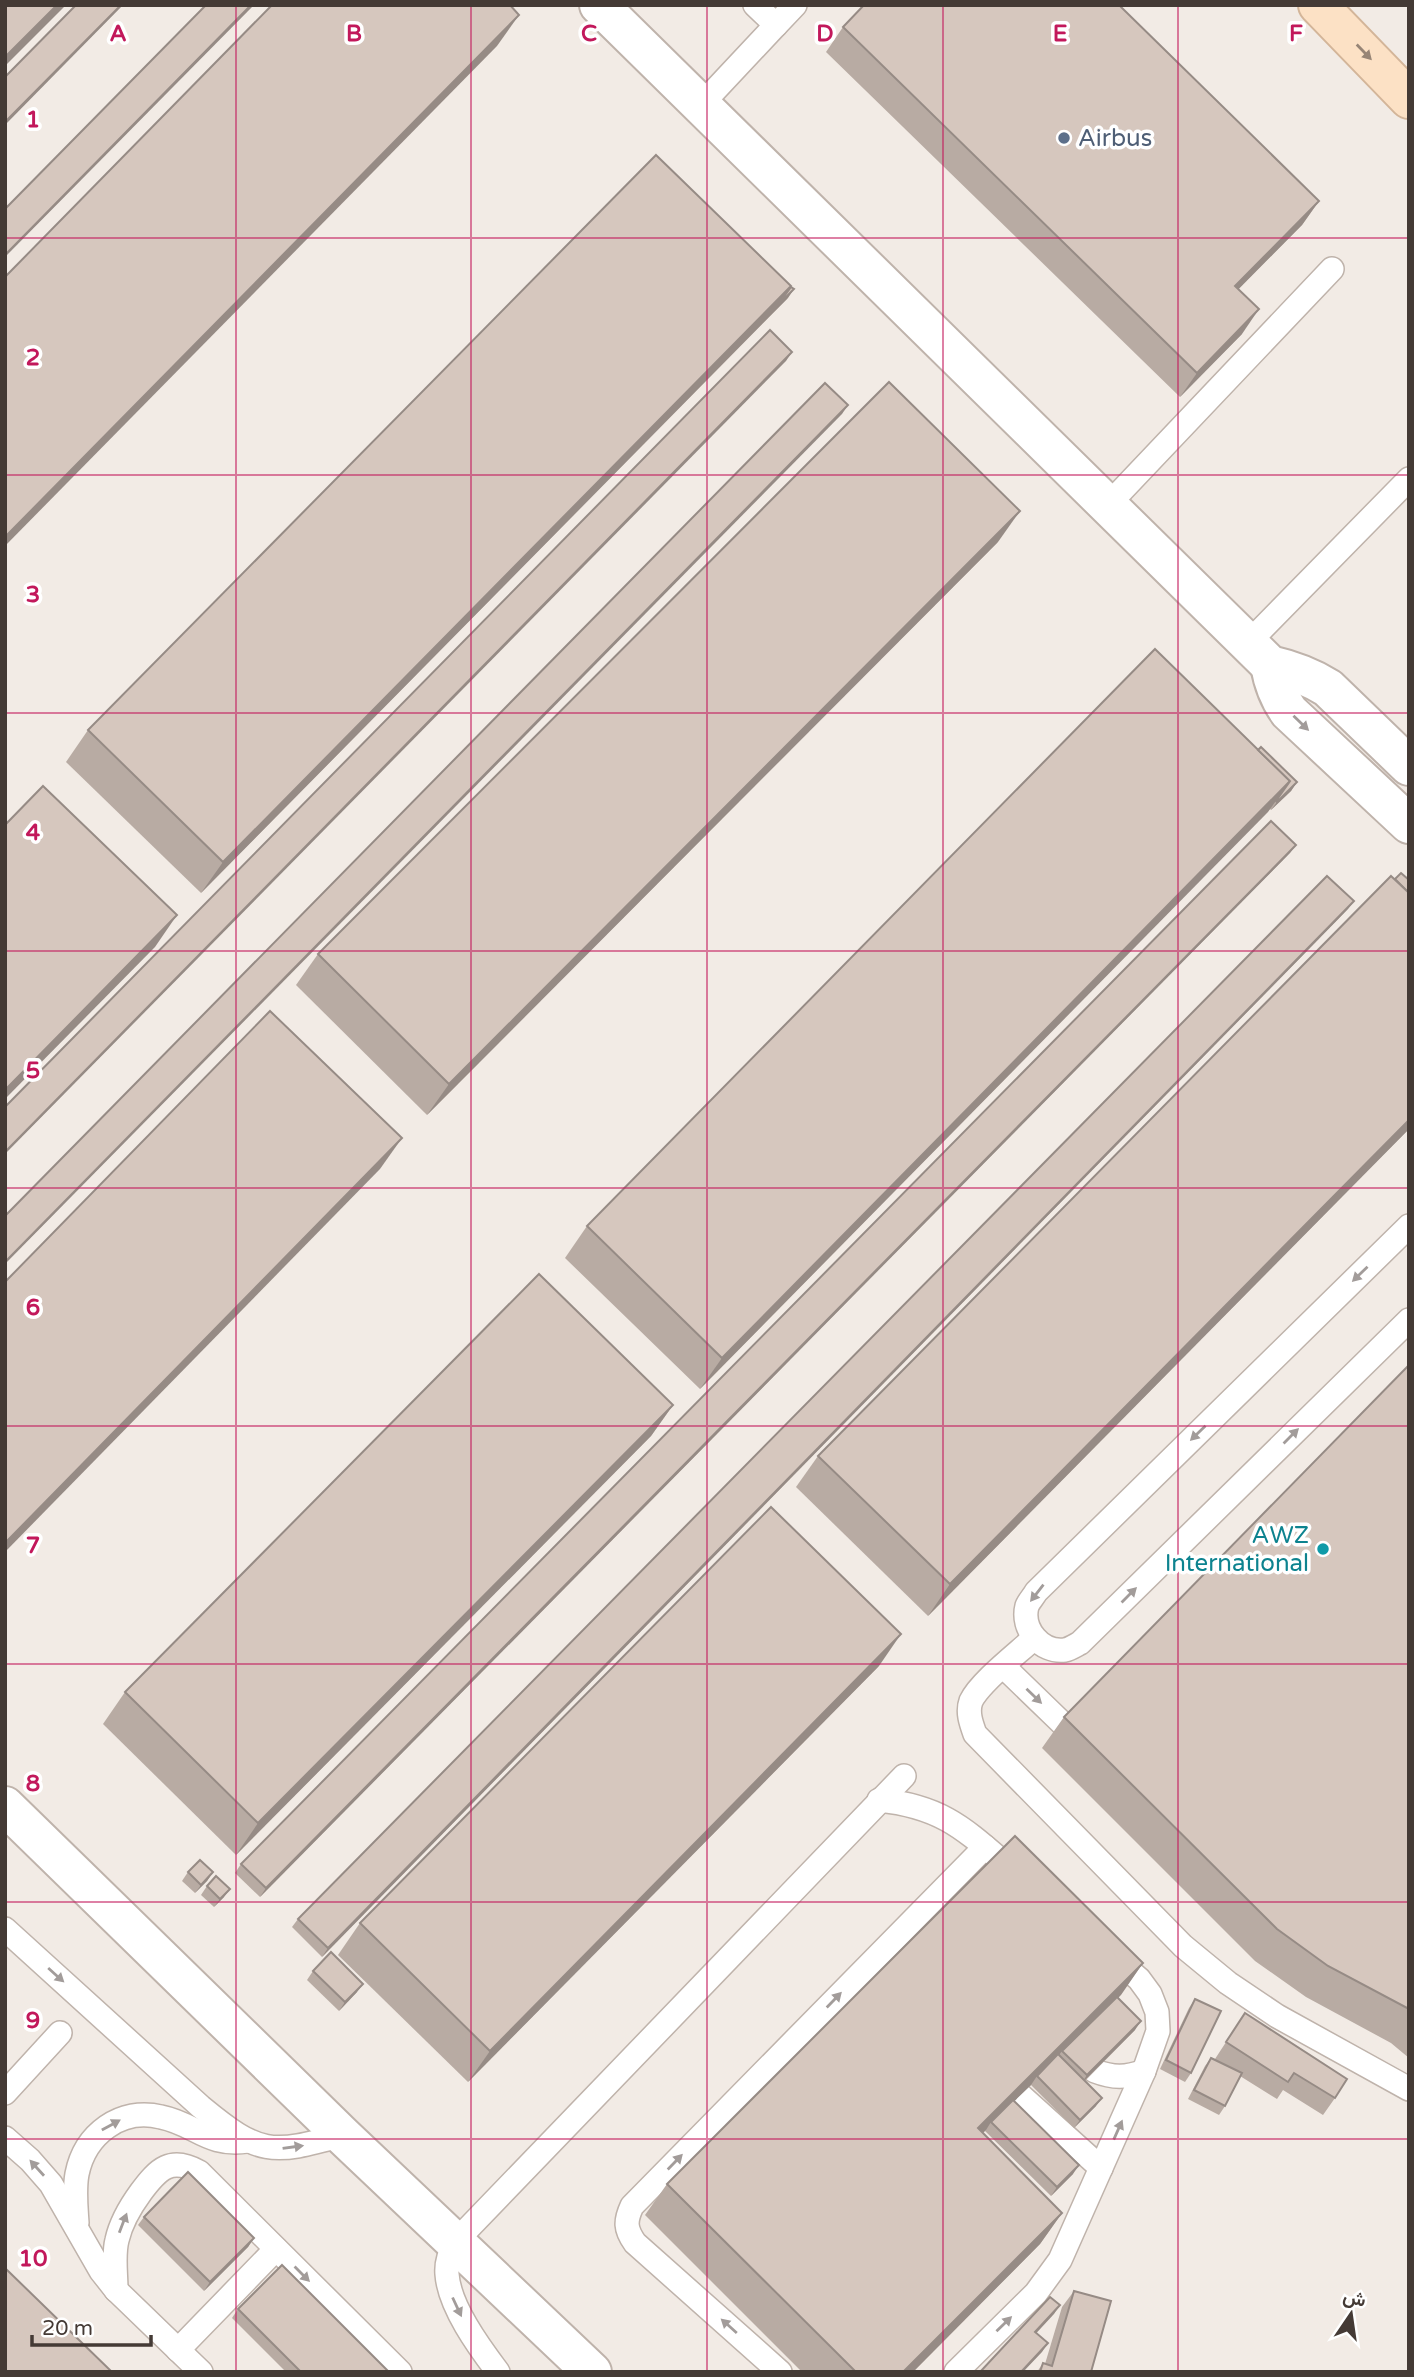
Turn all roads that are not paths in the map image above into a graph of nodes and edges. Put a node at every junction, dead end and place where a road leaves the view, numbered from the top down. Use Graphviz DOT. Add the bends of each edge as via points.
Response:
graph roads {
  1 [pos="599,5"];
  2 [pos="755,5"];
  3 [pos="795,5"];
  4 [pos="1318,5"];
  5 [pos="776,25"];
  6 [pos="1409,99"];
  7 [pos="701,105"];
  8 [pos="1332,269"];
  9 [pos="1409,479"];
  10 [pos="1108,505"];
  11 [pos="1259,654"];
  12 [pos="1406,759"];
  13 [pos="1409,824"];
  14 [pos="1409,1226"];
  15 [pos="1409,1320"];
  16 [pos="1034,1638"];
  17 [pos="1004,1667"];
  18 [pos="1064,1724"];
  19 [pos="904,1776"];
  20 [pos="879,1800"];
  21 [pos="5,1806"];
  22 [pos="985,1847"];
  23 [pos="1036,1891"];
  24 [pos="5,1929"];
  25 [pos="1098,1944"];
  26 [pos="60,2033"];
  27 [pos="1095,2071"];
  28 [pos="1144,2071"];
  29 [pos="1409,2089"];
  30 [pos="5,2093"];
  31 [pos="1020,2095"];
  32 [pos="342,2135"];
  33 [pos="5,2138"];
  34 [pos="248,2141"];
  35 [pos="1101,2168"];
  36 [pos="1048,2225"];
  37 [pos="78,2229"];
  38 [pos="455,2242"];
  39 [pos="1068,2245"];
  40 [pos="276,2249"];
  41 [pos="116,2290"];
  42 [pos="178,2350"];
  43 [pos="201,2372"];
  44 [pos="400,2372"];
  45 [pos="498,2372"];
  46 [pos="592,2372"];
  47 [pos="780,2372"];
  48 [pos="956,2372"];
  1 -- 7 [label="street"];
  2 -- 5 [label="lane"];
  3 -- 5 [label="lane"];
  4 -- 6 [label="main road, one-way"];
  5 -- 7 [label="lane"];
  7 -- 10 [label="street"];
  8 -- 10 [label="lane"];
  9 -- 11 [label="lane"];
  10 -- 11 [label="street"];
  11 -- 12 [label="street" via="1328,688"];
  11 -- 13 [label="street, one-way" via="1289,712"];
  14 -- 16 [label="lane, one-way" via="1036,1591 1027,1606 1027,1623"];
  16 -- 15 [label="lane, one-way" via="1048,1648 1065,1650 1080,1643"];
  16 -- 17 [label="lane"];
  17 -- 18 [label="lane, one-way"];
  17 -- 29 [label="lane" via="971,1702 975,1734 985,1745 1183,1945 1228,1983 1277,2016"];
  19 -- 20 [label="lane"];
  20 -- 22 [label="lane" via="937,1812"];
  20 -- 38 [label="lane"];
  21 -- 32 [label="street"];
  22 -- 23 [label="lane"];
  47 -- 22 [label="lane, one-way" via="635,2243 627,2232 626,2218 632,2206"];
  24 -- 34 [label="lane, one-way" via="201,2107"];
  25 -- 28 [label="lane" via="1139,1979 1157,2012 1158,2031"];
  26 -- 30 [label="lane"];
  27 -- 28 [label="lane" via="1119,2077"];
  35 -- 28 [label="lane, one-way"];
  31 -- 35 [label="lane"];
  34 -- 32 [label="lane, one-way" via="286,2149"];
  32 -- 38 [label="street"];
  37 -- 33 [label="lane, one-way" via="51,2184"];
  37 -- 34 [label="lane, one-way" via="75,2192 82,2157 99,2131 114,2122 146,2114 214,2140"];
  35 -- 39 [label="lane"];
  36 -- 39 [label="lane"];
  37 -- 41 [label="lane"];
  38 -- 45 [label="lane, one-way" via="447,2275 452,2295"];
  38 -- 46 [label="street"];
  48 -- 39 [label="lane, one-way" via="1036,2293"];
  41 -- 40 [label="lane, one-way" via="116,2243 128,2210 155,2173 165,2167 178,2164 199,2172"];
  40 -- 42 [label="lane"];
  40 -- 44 [label="lane, one-way"];
  41 -- 42 [label="lane"];
  42 -- 43 [label="lane"];
}
